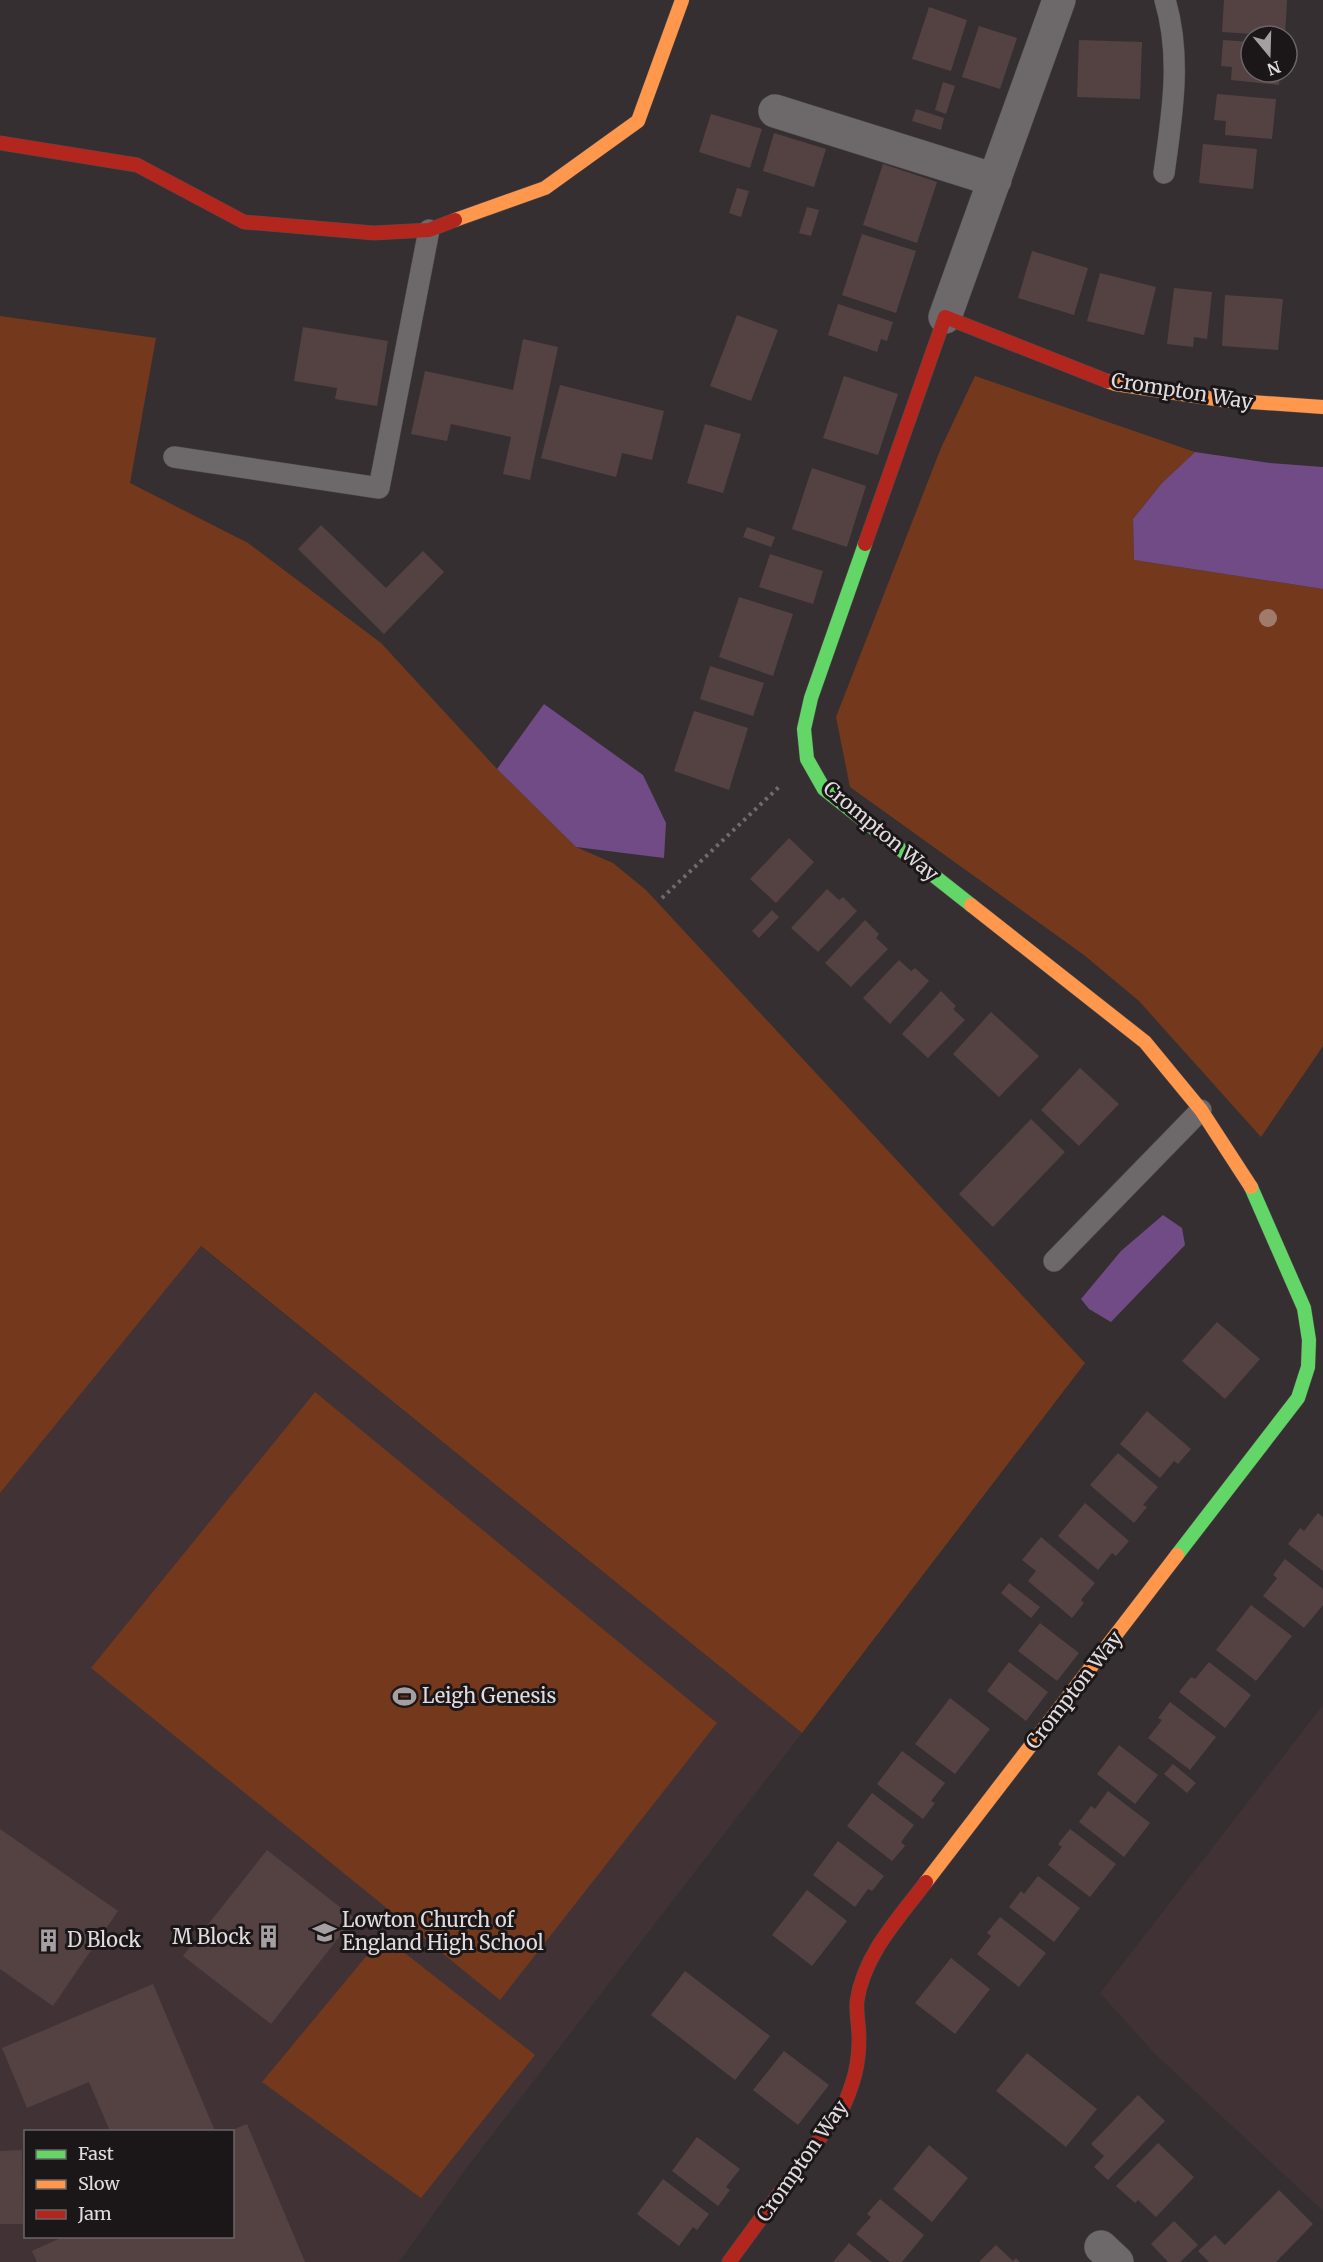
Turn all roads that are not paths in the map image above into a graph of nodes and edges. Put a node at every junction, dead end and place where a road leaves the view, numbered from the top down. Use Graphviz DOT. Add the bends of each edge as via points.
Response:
graph roads {
  1 [pos="682,0"];
  2 [pos="1059,0"];
  3 [pos="1165,0"];
  4 [pos="775,111"];
  5 [pos="0,143"];
  6 [pos="1164,173"];
  7 [pos="994,180"];
  8 [pos="429,230"];
  9 [pos="945,317"];
  10 [pos="1323,407"];
  11 [pos="174,457"];
  12 [pos="1201,1110"];
  13 [pos="1054,1261"];
  14 [pos="729,2262"];
  1 -- 8 [label="street" via="638,122 545,188"];
  2 -- 7 [label="street, Crompton Way"];
  3 -- 6 [label="lane" via="1172,30 1175,87"];
  4 -- 7 [label="street"];
  5 -- 8 [label="street" via="136,165 244,222 374,233"];
  7 -- 9 [label="street, Crompton Way"];
  8 -- 11 [label="lane" via="379,488"];
  9 -- 10 [label="street, Crompton Way" via="1115,384 1222,400"];
  9 -- 12 [label="street, Crompton Way" via="811,698 804,729 807,759 824,789 1145,1042"];
  12 -- 13 [label="lane"];
  12 -- 14 [label="street, Crompton Way" via="1254,1192 1304,1308 1308,1367 1298,1398 882,1940 863,1976 857,2003 855,2079 844,2105"];
}
